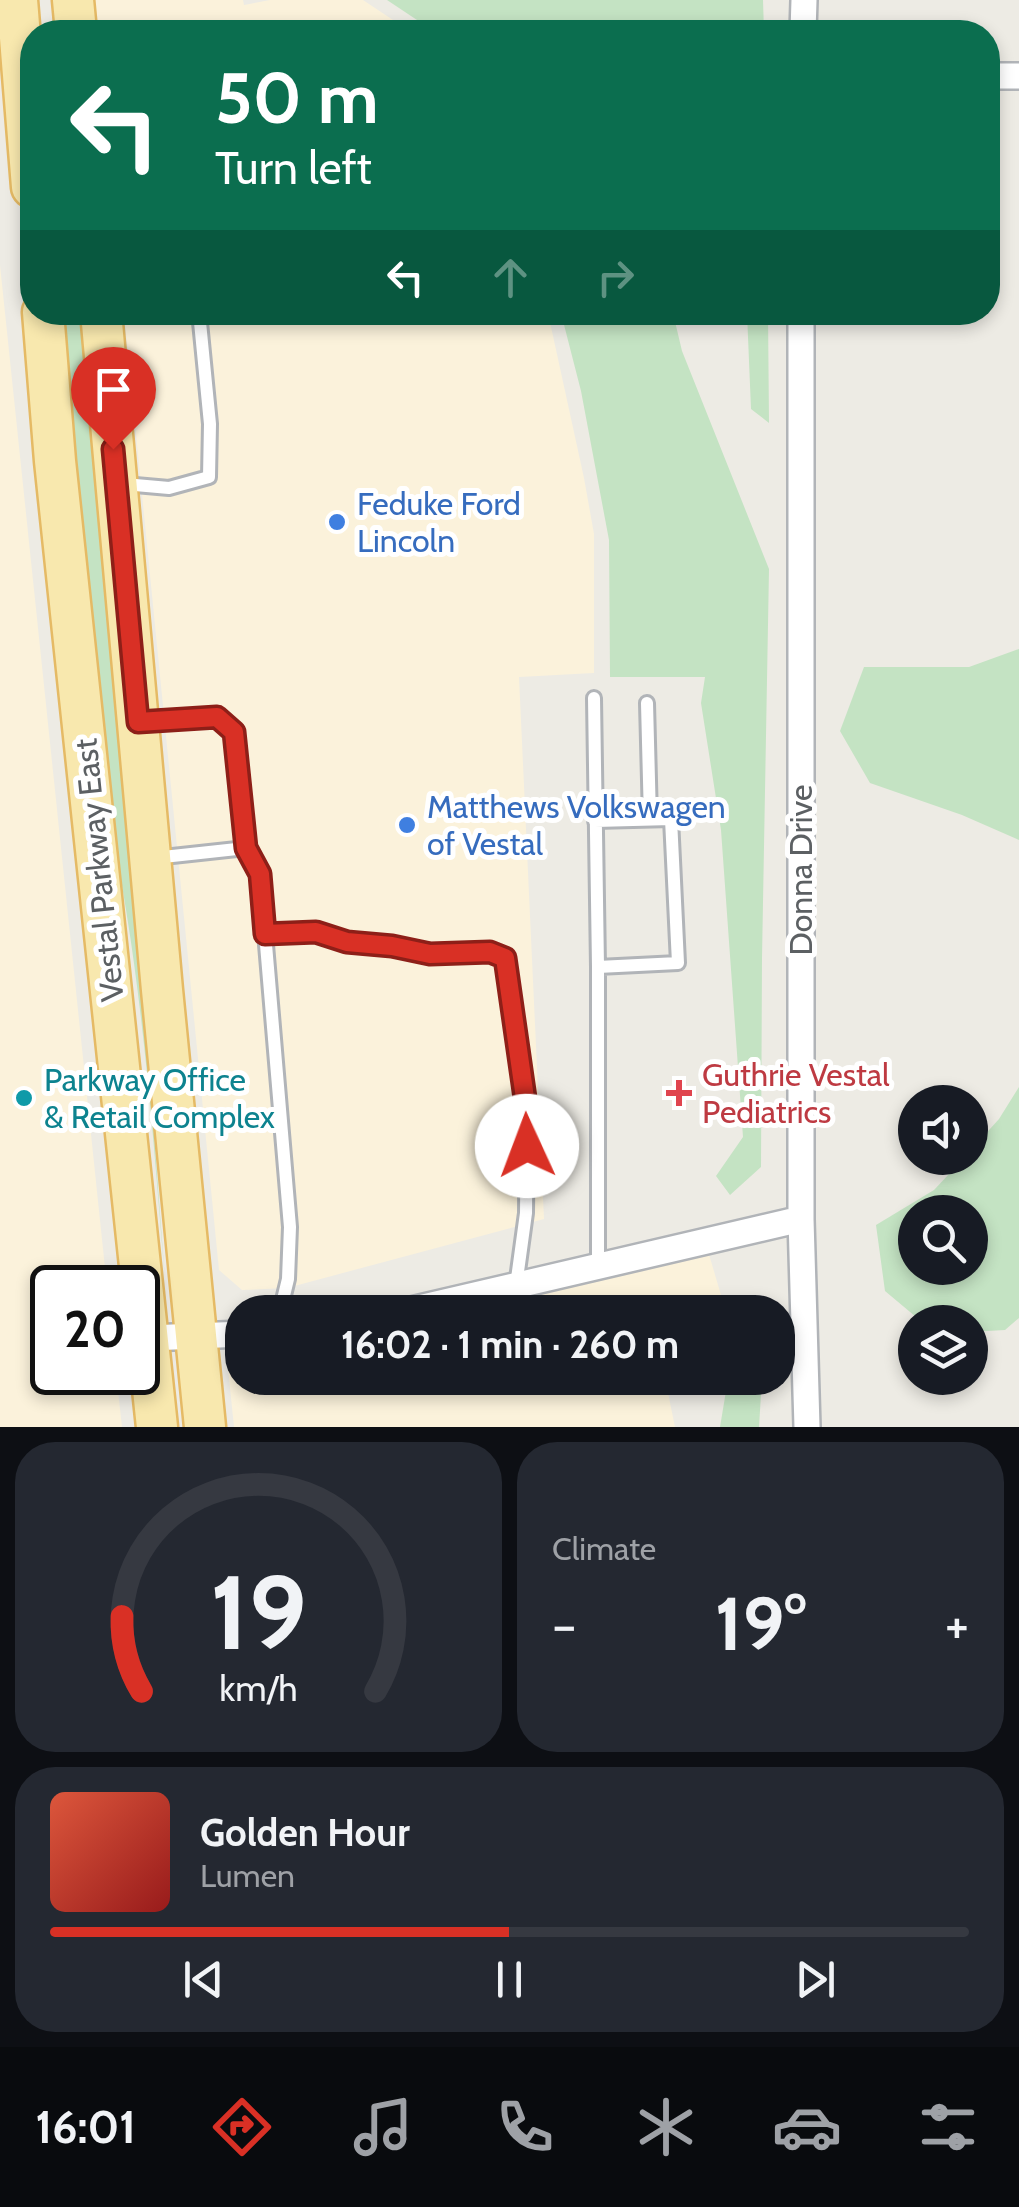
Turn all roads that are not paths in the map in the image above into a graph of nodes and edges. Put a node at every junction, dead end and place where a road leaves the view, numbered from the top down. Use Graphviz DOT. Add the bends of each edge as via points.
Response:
graph roads {
  1 [pos="17,0"];
  2 [pos="20,37"];
  3 [pos="44,325"];
  4 [pos="102,325"];
  5 [pos="201,325"];
  6 [pos="801,325"];
  7 [pos="116,483"];
  8 [pos="594,698"];
  9 [pos="647,703"];
  10 [pos="138,722"];
  11 [pos="650,820"];
  12 [pos="595,821"];
  13 [pos="246,848"];
  14 [pos="150,858"];
  15 [pos="265,934"];
  16 [pos="598,967"];
  17 [pos="801,1219"];
  18 [pos="142,1265"];
  19 [pos="598,1267"];
  20 [pos="516,1286"];
  21 [pos="284,1295"];
  22 [pos="477,1295"];
  23 [pos="225,1335"];
  24 [pos="197,1337"];
  25 [pos="160,1338"];
  26 [pos="155,1395"];
  27 [pos="158,1427"];
  28 [pos="205,1427"];
  29 [pos="807,1427"];
  1 -- 2 [label="main road"];
  3 -- 18 [label="main road, Vestal Parkway East"];
  4 -- 7 [label="main road, Vestal Parkway East"];
  5 -- 7 [label="lane" via="209,477 169,488"];
  6 -- 17 [label="street, Donna Drive"];
  7 -- 10 [label="main road, Vestal Parkway East"];
  8 -- 12 [label="lane"];
  9 -- 11 [label="lane"];
  10 -- 13 [label="lane" via="217,717 234,732"];
  10 -- 14 [label="main road, Vestal Parkway East"];
  11 -- 12 [label="lane"];
  11 -- 16 [label="lane" via="671,819 678,963"];
  12 -- 16 [label="lane"];
  13 -- 14 [label="lane"];
  13 -- 15 [label="lane" via="260,874"];
  14 -- 24 [label="main road, Vestal Parkway East"];
  15 -- 20 [label="lane" via="316,932 430,954 490,952 505,958 527,1112 526,1213"];
  15 -- 21 [label="lane" via="290,1227"];
  16 -- 19 [label="lane"];
  17 -- 19 [label="street"];
  17 -- 29 [label="street, Donna Drive"];
  19 -- 20 [label="street"];
  20 -- 22 [label="street"];
  23 -- 24 [label="street"];
  24 -- 25 [label="street"];
  24 -- 28 [label="main road, Vestal Parkway East"];
  26 -- 27 [label="main road, Vestal Parkway East"];
}
